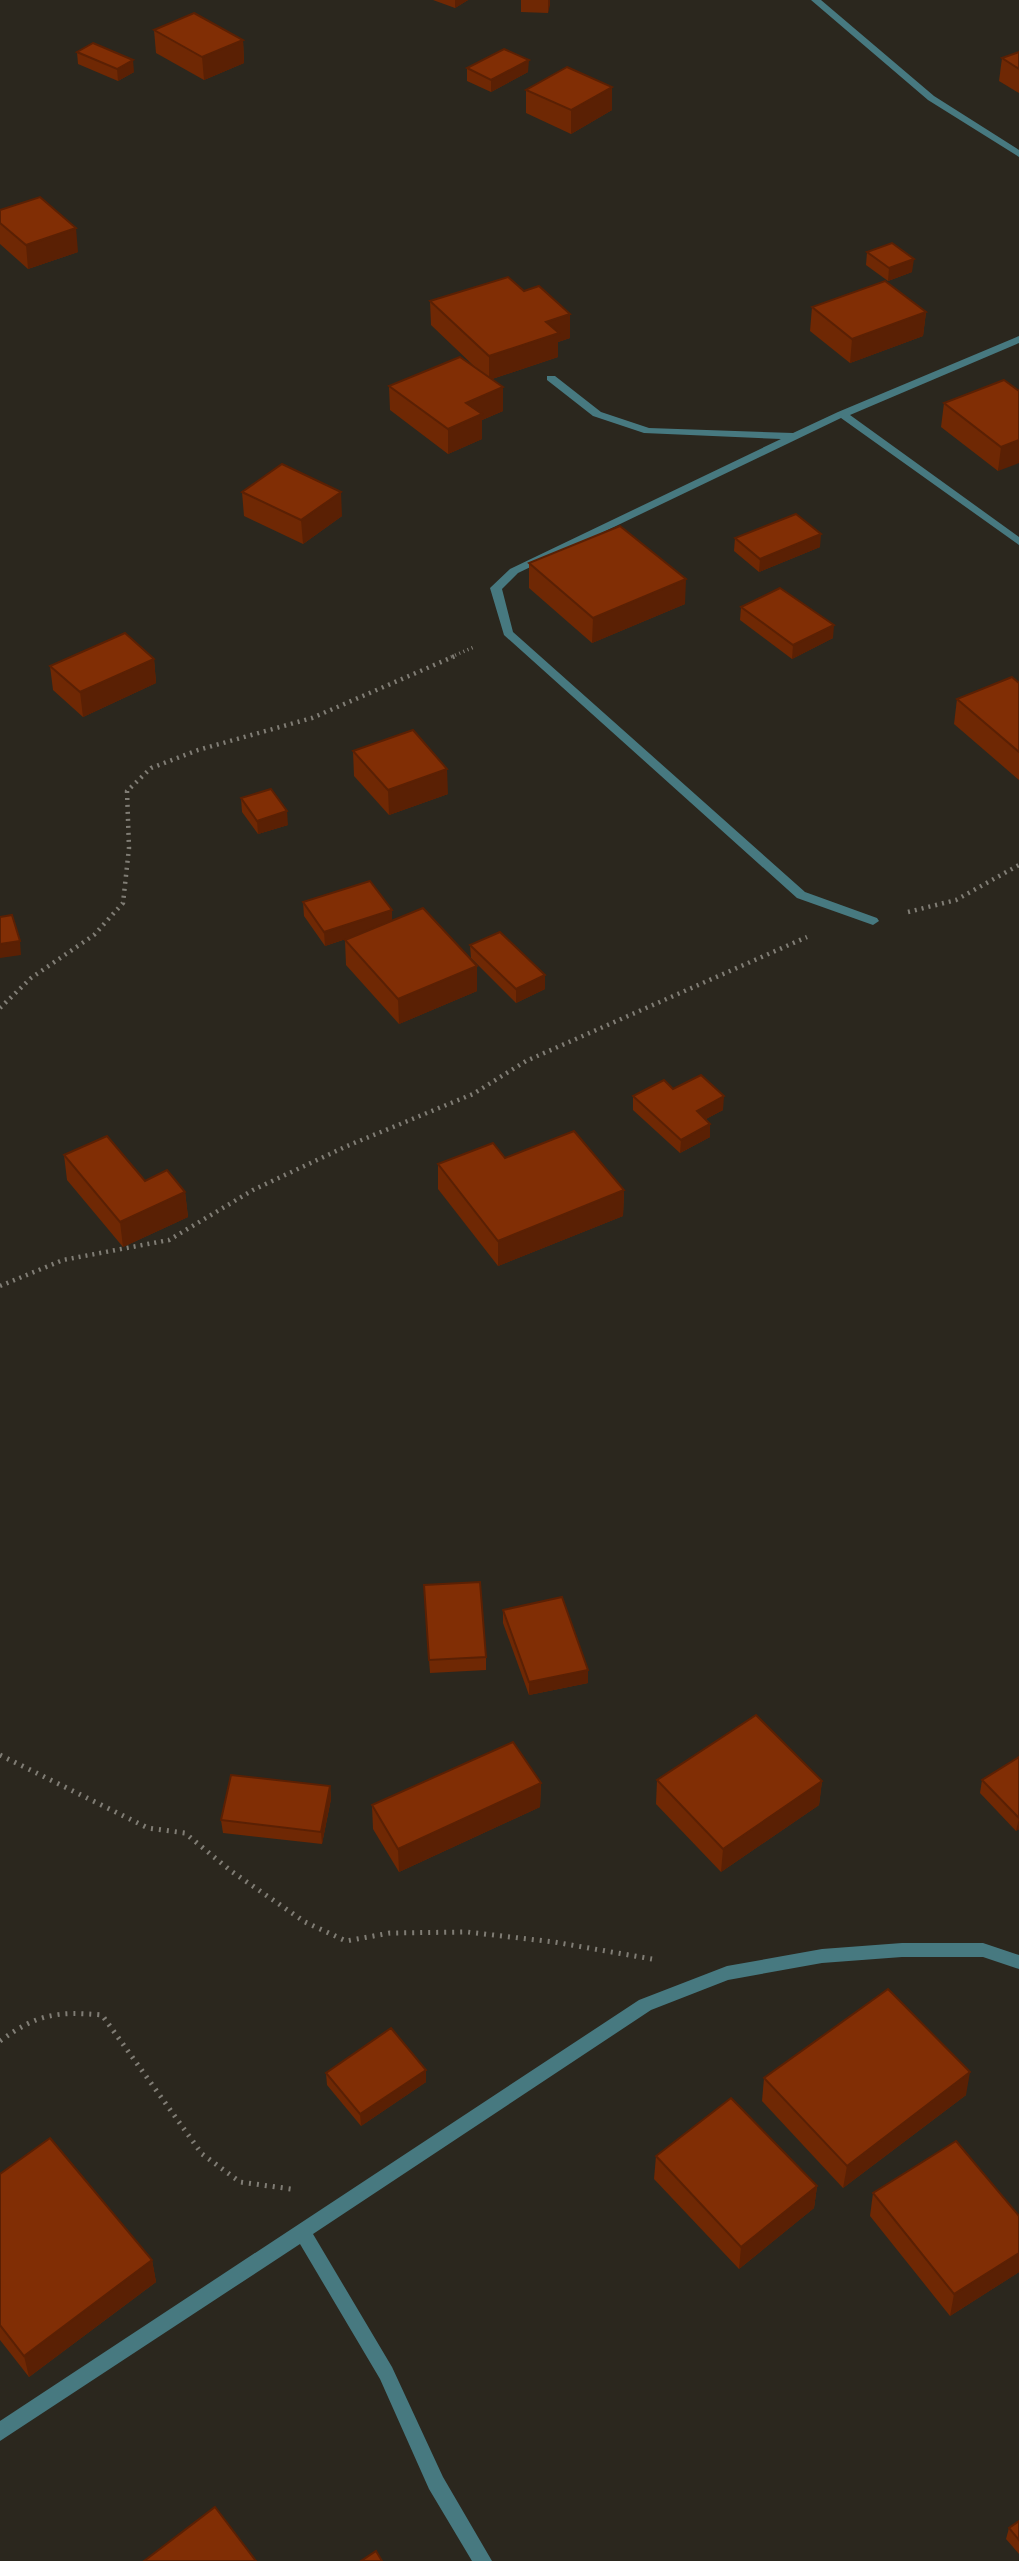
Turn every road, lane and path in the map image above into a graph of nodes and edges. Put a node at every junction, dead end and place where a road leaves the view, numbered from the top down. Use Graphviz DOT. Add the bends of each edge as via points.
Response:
graph roads {
  1 [pos="816,0"];
  2 [pos="1019,154"];
  3 [pos="1019,339"];
  4 [pos="551,378"];
  5 [pos="842,414"];
  6 [pos="796,436"];
  7 [pos="1019,542"];
  8 [pos="508,634"];
  9 [pos="1019,865"];
  10 [pos="873,920"];
  11 [pos="809,936"];
  12 [pos="0,1008"];
  13 [pos="0,1286"];
  14 [pos="0,1755"];
  15 [pos="660,1961"];
  16 [pos="1019,1962"];
  17 [pos="0,2041"];
  18 [pos="359,2196"];
  19 [pos="303,2233"];
  20 [pos="0,2432"];
  21 [pos="484,2561"];
  1 -- 2 [label="street" via="931,98"];
  3 -- 5 [label="street"];
  4 -- 6 [label="street" via="597,414 648,431"];
  5 -- 6 [label="street"];
  5 -- 7 [label="street"];
  6 -- 8 [label="street" via="514,571 496,588"];
  8 -- 10 [label="street" via="802,895"];
  8 -- 12 [label="path" via="312,718 151,768 127,791 129,848 123,903 94,935 31,978"];
  9 -- 10 [label="path" via="956,900"];
  11 -- 13 [label="path" via="526,1060 473,1094 253,1190 169,1240 63,1260"];
  14 -- 15 [label="path" via="148,1828 185,1833 305,1922 346,1941 390,1933 467,1932 554,1941"];
  16 -- 18 [label="street" via="983,1951 902,1950 822,1956 727,1972 645,2005"];
  17 -- 18 [label="path" via="23,2023 54,2011 102,2015 202,2154 240,2182"];
  18 -- 19 [label="street"];
  19 -- 20 [label="street"];
  19 -- 21 [label="street" via="386,2373 436,2483"];
}
